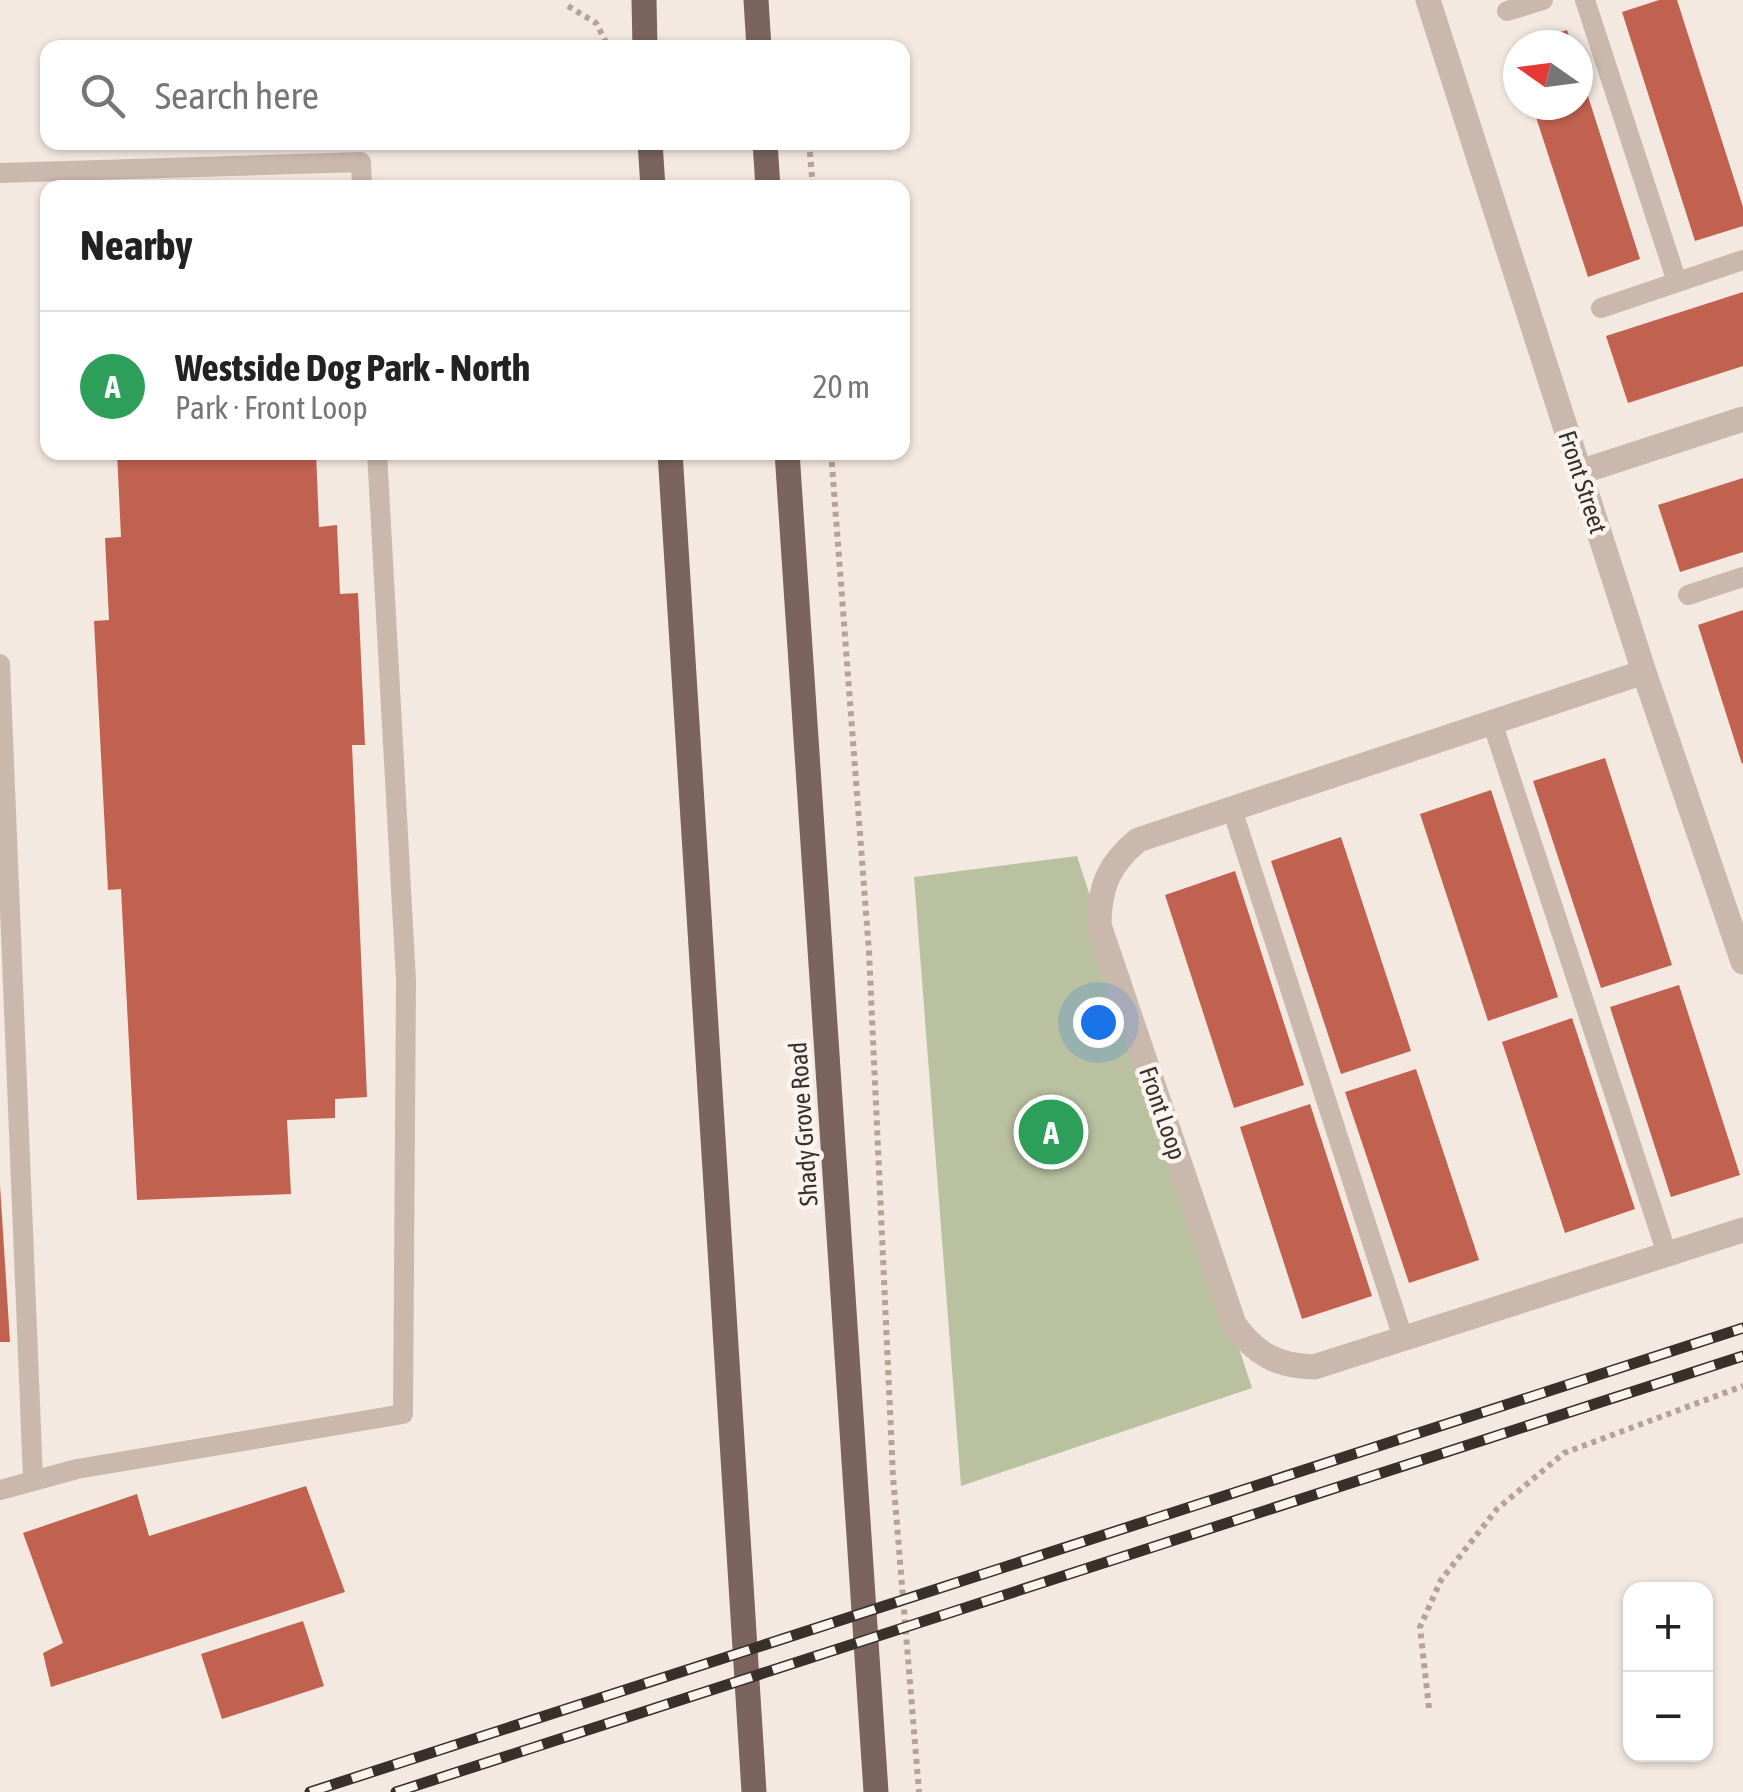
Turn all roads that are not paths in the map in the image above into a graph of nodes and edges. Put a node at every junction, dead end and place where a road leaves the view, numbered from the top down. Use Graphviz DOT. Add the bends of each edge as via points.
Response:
graph roads {
  1 [pos="644,0"];
  2 [pos="756,0"];
  3 [pos="1428,0"];
  4 [pos="1544,0"];
  5 [pos="1585,0"];
  6 [pos="1507,12"];
  7 [pos="645,40"];
  8 [pos="758,40"];
  9 [pos="651,150"];
  10 [pos="766,150"];
  11 [pos="0,173"];
  12 [pos="361,180"];
  13 [pos="652,180"];
  14 [pos="767,180"];
  15 [pos="1743,260"];
  16 [pos="1676,282"];
  17 [pos="1601,308"];
  18 [pos="1743,419"];
  19 [pos="377,460"];
  20 [pos="671,460"];
  21 [pos="788,460"];
  22 [pos="1580,472"];
  23 [pos="1743,577"];
  24 [pos="1688,595"];
  25 [pos="0,664"];
  26 [pos="1644,672"];
  27 [pos="1492,722"];
  28 [pos="1232,809"];
  29 [pos="1743,962"];
  30 [pos="1743,1230"];
  31 [pos="1666,1254"];
  32 [pos="1403,1338"];
  33 [pos="33,1478"];
  34 [pos="0,1490"];
  35 [pos="754,1792"];
  36 [pos="876,1792"];
  1 -- 7 [label="main road"];
  2 -- 8 [label="main road"];
  3 -- 22 [label="street, Front Street"];
  4 -- 6 [label="lane"];
  5 -- 16 [label="lane"];
  9 -- 13 [label="main road"];
  10 -- 14 [label="main road"];
  11 -- 12 [label="lane" via="360,162"];
  15 -- 16 [label="lane"];
  16 -- 17 [label="lane"];
  18 -- 22 [label="street"];
  19 -- 33 [label="lane" via="406,980 403,1414"];
  20 -- 35 [label="main road"];
  21 -- 36 [label="main road, Shady Grove Road"];
  22 -- 26 [label="street, Front Street"];
  23 -- 24 [label="lane"];
  25 -- 33 [label="lane"];
  26 -- 27 [label="street, Front Loop"];
  26 -- 29 [label="street, Front Street"];
  27 -- 28 [label="street, Front Loop"];
  27 -- 31 [label="lane"];
  28 -- 32 [label="lane"];
  28 -- 32 [label="street, Front Loop" via="1138,840 1117,857 1099,900 1099,925 1234,1324 1249,1345 1287,1366 1314,1367"];
  30 -- 31 [label="street, Front Loop"];
  31 -- 32 [label="street, Front Loop"];
  33 -- 34 [label="lane"];
}
